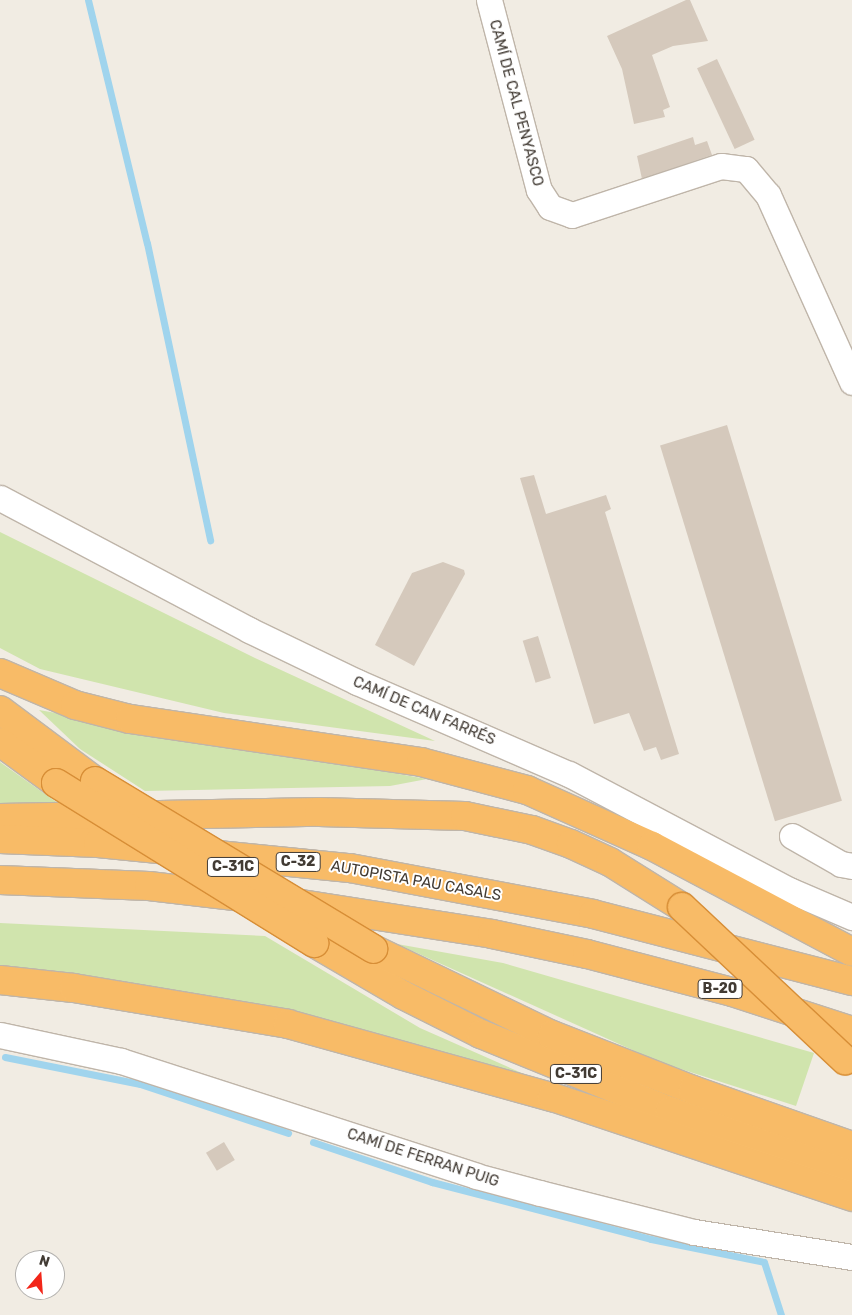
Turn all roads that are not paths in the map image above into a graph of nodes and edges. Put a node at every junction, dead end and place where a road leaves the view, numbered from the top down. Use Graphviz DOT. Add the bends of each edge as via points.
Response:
graph roads {
  1 [pos="489,0"];
  2 [pos="852,382"];
  3 [pos="0,498"];
  4 [pos="0,673"];
  5 [pos="0,710"];
  6 [pos="0,742"];
  7 [pos="0,818"];
  8 [pos="792,836"];
  9 [pos="0,839"];
  10 [pos="852,866"];
  11 [pos="0,880"];
  12 [pos="852,917"];
  13 [pos="852,952"];
  14 [pos="0,980"];
  15 [pos="852,981"];
  16 [pos="852,1031"];
  17 [pos="0,1035"];
  18 [pos="848,1063"];
  19 [pos="852,1146"];
  20 [pos="852,1174"];
  21 [pos="852,1197"];
  22 [pos="852,1257"];
  1 -- 2 [label="street, CAMÍ DE CAL PENYASCO" via="539,190 550,208 572,214 721,166 746,169 768,195"];
  3 -- 12 [label="street, CAMÍ DE CAN FARRÉS" via="249,630 357,682 569,774 789,890"];
  4 -- 13 [label="highway" via="74,706 130,719 421,762 527,790 652,846"];
  5 -- 19 [label="highway, C-31C, bridge" via="95,781 373,949 432,981 561,1038 693,1090"];
  6 -- 20 [label="highway, C-31C, bridge" via="56,783 314,944 403,995 490,1038 670,1111"];
  7 -- 18 [label="highway, bridge" via="319,812 465,816 532,830 610,862 682,906"];
  8 -- 10 [label="street" via="841,864"];
  9 -- 15 [label="highway, AUTOPISTA PAU CASALS / C-32" via="98,843 350,868 592,914"];
  11 -- 16 [label="highway, B-20" via="149,886 358,911 587,954 732,992"];
  14 -- 21 [label="highway" via="74,988 288,1024 552,1097"];
  17 -- 22 [label="street, CAMÍ DE FERRAN PUIG" via="121,1061 531,1191 694,1232"];
}
